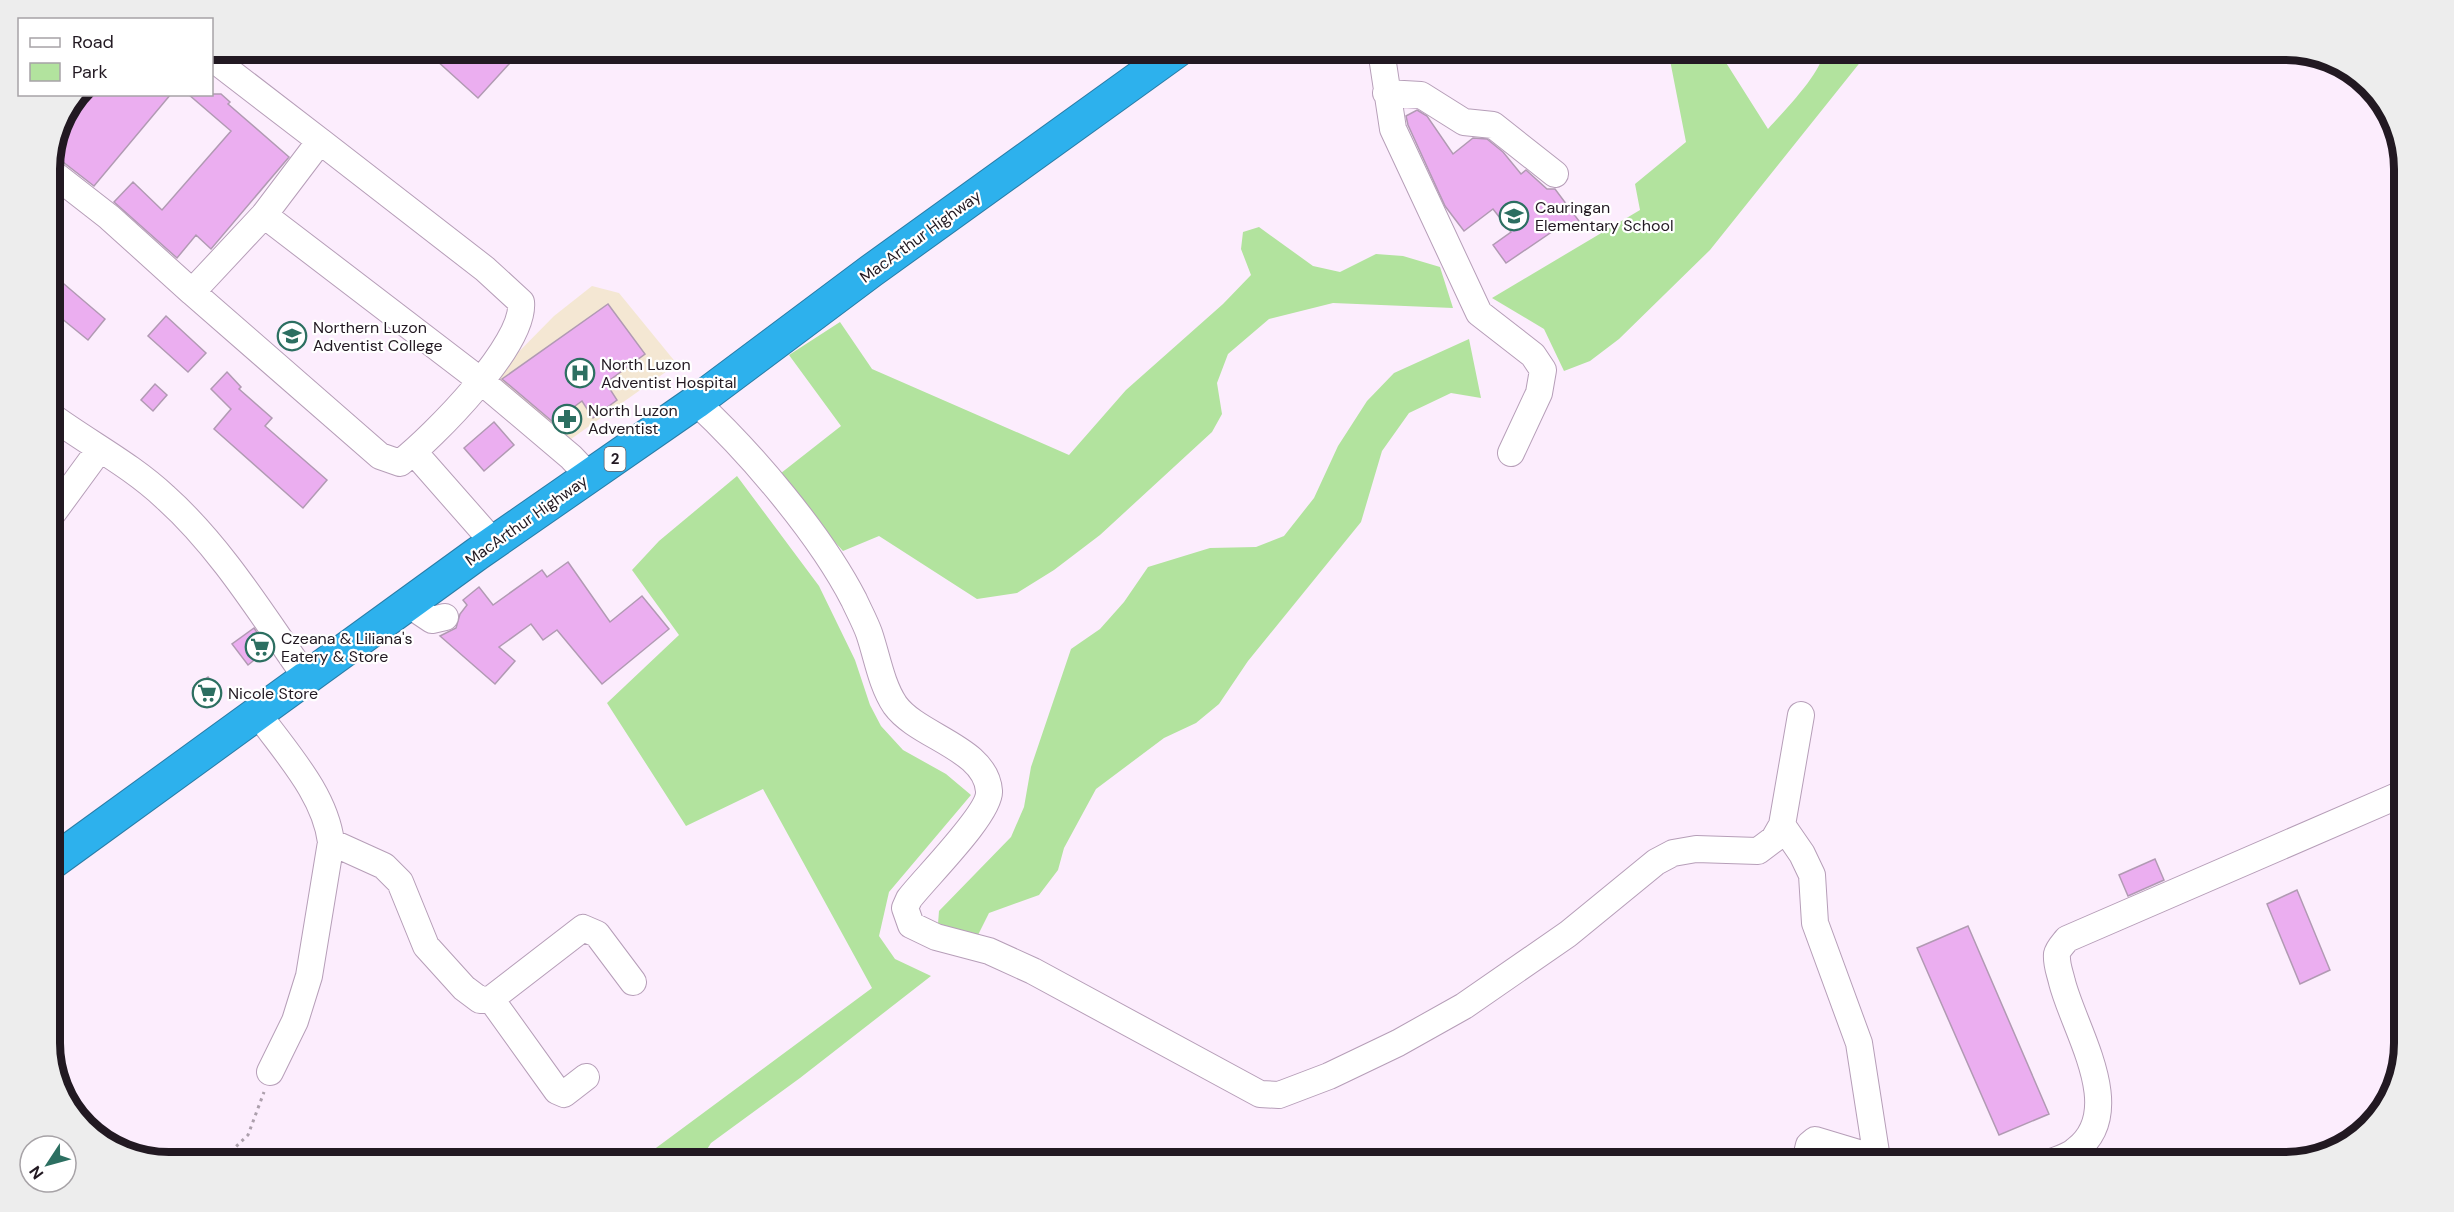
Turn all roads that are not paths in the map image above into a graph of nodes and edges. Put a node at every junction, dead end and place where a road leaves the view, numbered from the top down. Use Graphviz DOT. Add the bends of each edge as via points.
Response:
graph roads {
  1 [pos="215,60"];
  2 [pos="1164,60"];
  3 [pos="1382,60"];
  4 [pos="1386,93"];
  5 [pos="320,141"];
  6 [pos="1555,174"];
  7 [pos="60,179"];
  8 [pos="264,215"];
  9 [pos="192,292"];
  10 [pos="481,381"];
  11 [pos="696,402"];
  12 [pos="60,423"];
  13 [pos="99,450"];
  14 [pos="414,452"];
  15 [pos="1511,453"];
  16 [pos="589,476"];
  17 [pos="60,503"];
  18 [pos="494,543"];
  19 [pos="408,604"];
  20 [pos="445,617"];
  21 [pos="308,680"];
  22 [pos="259,715"];
  23 [pos="1801,715"];
  24 [pos="2394,797"];
  25 [pos="1782,825"];
  26 [pos="331,842"];
  27 [pos="60,857"];
  28 [pos="633,982"];
  29 [pos="491,999"];
  30 [pos="270,1072"];
  31 [pos="586,1077"];
  32 [pos="1807,1152"];
  33 [pos="1853,1152"];
  34 [pos="1880,1152"];
  35 [pos="2074,1152"];
  1 -- 5 [label="street"];
  2 -- 11 [label="highway, MacArthur Highway / 2"];
  3 -- 4 [label="street"];
  4 -- 6 [label="street" via="1421,95 1464,122 1493,125"];
  4 -- 15 [label="street" via="1393,129 1479,313 1533,355 1543,370 1539,393"];
  5 -- 8 [label="street"];
  5 -- 10 [label="street" via="485,269 521,302 523,314 510,340"];
  7 -- 9 [label="street"];
  8 -- 9 [label="street"];
  8 -- 10 [label="street"];
  9 -- 14 [label="street" via="380,456 400,463"];
  10 -- 14 [label="street"];
  10 -- 16 [label="street" via="572,457"];
  11 -- 16 [label="highway, MacArthur Highway / 2"];
  11 -- 25 [label="street" via="764,475 835,567 869,631 897,708 918,726 959,750 986,778 990,793 982,810 904,908 911,925 936,937 989,951 1033,971 1260,1094 1279,1095 1329,1076 1464,1006 1568,934 1656,862 1673,853 1696,849 1758,851 1774,839"];
  12 -- 13 [label="street"];
  13 -- 17 [label="street"];
  13 -- 21 [label="street" via="151,484 176,507 226,565"];
  14 -- 18 [label="street"];
  16 -- 18 [label="highway, MacArthur Highway / 2"];
  18 -- 19 [label="highway, MacArthur Highway / 2"];
  19 -- 20 [label="street" via="432,620"];
  19 -- 21 [label="highway, MacArthur Highway / 2"];
  21 -- 22 [label="highway, MacArthur Highway / 2"];
  22 -- 26 [label="street" via="321,806"];
  22 -- 27 [label="highway, MacArthur Highway / 2"];
  23 -- 25 [label="street"];
  24 -- 35 [label="street" via="2067,939 2057,951 2057,962 2099,1090 2100,1108 2088,1138"];
  25 -- 34 [label="street" via="1812,875 1815,923 1859,1043"];
  26 -- 29 [label="street" via="384,866 400,882 426,946 464,988 480,1000"];
  26 -- 30 [label="street" via="309,976 295,1022"];
  28 -- 29 [label="street" via="597,934 583,928"];
  29 -- 31 [label="street" via="557,1091 564,1094"];
  32 -- 33 [label="street" via="1815,1140"];
}
